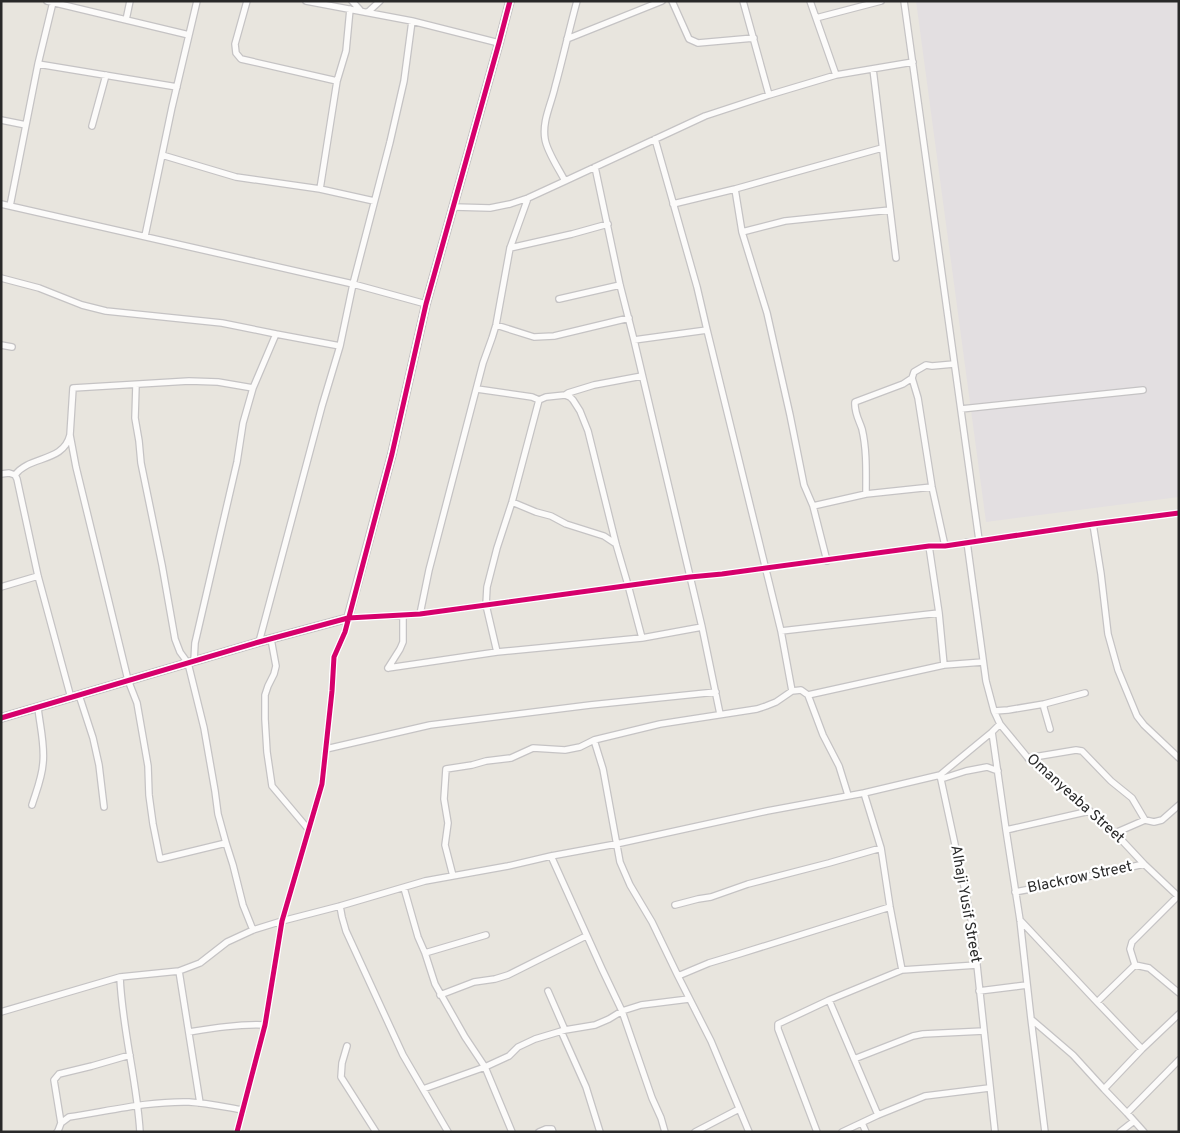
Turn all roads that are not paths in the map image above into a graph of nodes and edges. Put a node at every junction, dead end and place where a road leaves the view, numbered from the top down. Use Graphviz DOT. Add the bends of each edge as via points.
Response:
graph roads {
  1 [pos="130,1"];
  2 [pos="196,1"];
  3 [pos="247,1"];
  4 [pos="306,1"];
  5 [pos="352,1"];
  6 [pos="380,1"];
  7 [pos="510,1"];
  8 [pos="578,1"];
  9 [pos="662,1"];
  10 [pos="672,1"];
  11 [pos="743,1"];
  12 [pos="810,1"];
  13 [pos="880,1"];
  14 [pos="904,1"];
  15 [pos="50,2"];
  16 [pos="350,9"];
  17 [pos="365,12"];
  18 [pos="816,18"];
  19 [pos="126,20"];
  20 [pos="412,21"];
  21 [pos="189,35"];
  22 [pos="754,38"];
  23 [pos="567,39"];
  24 [pos="499,43"];
  25 [pos="913,62"];
  26 [pos="38,64"];
  27 [pos="873,69"];
  28 [pos="106,75"];
  29 [pos="836,75"];
  30 [pos="337,81"];
  31 [pos="177,87"];
  32 [pos="769,96"];
  33 [pos="1,120"];
  34 [pos="26,126"];
  35 [pos="92,126"];
  36 [pos="655,139"];
  37 [pos="882,148"];
  38 [pos="162,155"];
  39 [pos="595,167"];
  40 [pos="565,181"];
  41 [pos="320,189"];
  42 [pos="735,189"];
  43 [pos="528,198"];
  44 [pos="374,201"];
  45 [pos="1,204"];
  46 [pos="673,204"];
  47 [pos="10,206"];
  48 [pos="454,207"];
  49 [pos="890,210"];
  50 [pos="608,224"];
  51 [pos="742,232"];
  52 [pos="145,236"];
  53 [pos="510,248"];
  54 [pos="896,258"];
  55 [pos="1,278"];
  56 [pos="353,284"];
  57 [pos="620,285"];
  58 [pos="559,299"];
  59 [pos="426,304"];
  60 [pos="629,318"];
  61 [pos="496,325"];
  62 [pos="707,330"];
  63 [pos="276,334"];
  64 [pos="634,340"];
  65 [pos="1,345"];
  66 [pos="340,346"];
  67 [pos="12,347"];
  68 [pos="954,364"];
  69 [pos="642,376"];
  70 [pos="912,378"];
  71 [pos="136,385"];
  72 [pos="252,388"];
  73 [pos="477,389"];
  74 [pos="1143,390"];
  75 [pos="565,395"];
  76 [pos="539,400"];
  77 [pos="961,409"];
  78 [pos="70,434"];
  79 [pos="1,474"];
  80 [pos="15,474"];
  81 [pos="932,486"];
  82 [pos="866,494"];
  83 [pos="512,502"];
  84 [pos="813,506"];
  85 [pos="1179,513"];
  86 [pos="1093,524"];
  87 [pos="979,540"];
  88 [pos="967,542"];
  89 [pos="616,544"];
  90 [pos="929,546"];
  91 [pos="945,546"];
  92 [pos="827,560"];
  93 [pos="766,569"];
  94 [pos="38,576"];
  95 [pos="690,577"];
  96 [pos="628,585"];
  97 [pos="1,587"];
  98 [pos="486,605"];
  99 [pos="939,613"];
  100 [pos="420,614"];
  101 [pos="403,616"];
  102 [pos="348,618"];
  103 [pos="702,627"];
  104 [pos="782,631"];
  105 [pos="642,638"];
  106 [pos="271,639"];
  107 [pos="259,642"];
  108 [pos="497,652"];
  109 [pos="191,662"];
  110 [pos="983,662"];
  111 [pos="944,665"];
  112 [pos="128,680"];
  113 [pos="792,691"];
  114 [pos="716,692"];
  115 [pos="1085,693"];
  116 [pos="808,695"];
  117 [pos="75,696"];
  118 [pos="1044,704"];
  119 [pos="38,708"];
  120 [pos="994,711"];
  121 [pos="720,714"];
  122 [pos="1,718"];
  123 [pos="1000,724"];
  124 [pos="1050,729"];
  125 [pos="992,732"];
  126 [pos="594,740"];
  127 [pos="326,748"];
  128 [pos="1028,758"];
  129 [pos="1179,758"];
  130 [pos="998,771"];
  131 [pos="940,777"];
  132 [pos="864,793"];
  133 [pos="848,795"];
  134 [pos="32,805"];
  135 [pos="1179,805"];
  136 [pos="104,807"];
  137 [pos="1090,811"];
  138 [pos="1145,820"];
  139 [pos="309,830"];
  140 [pos="1006,830"];
  141 [pos="1115,832"];
  142 [pos="226,843"];
  143 [pos="616,844"];
  144 [pos="881,848"];
  145 [pos="551,856"];
  146 [pos="1144,864"];
  147 [pos="453,876"];
  148 [pos="404,888"];
  149 [pos="1015,892"];
  150 [pos="1178,896"];
  151 [pos="675,905"];
  152 [pos="340,906"];
  153 [pos="890,907"];
  154 [pos="1020,920"];
  155 [pos="282,921"];
  156 [pos="253,930"];
  157 [pos="486,934"];
  158 [pos="586,936"];
  159 [pos="425,953"];
  160 [pos="977,965"];
  161 [pos="1135,965"];
  162 [pos="902,970"];
  163 [pos="179,971"];
  164 [pos="678,976"];
  165 [pos="120,977"];
  166 [pos="1027,985"];
  167 [pos="548,991"];
  168 [pos="979,991"];
  169 [pos="1179,994"];
  170 [pos="440,995"];
  171 [pos="689,999"];
  172 [pos="830,1000"];
  173 [pos="1097,1002"];
  174 [pos="622,1011"];
  175 [pos="1,1012"];
  176 [pos="1179,1014"];
  177 [pos="1031,1019"];
  178 [pos="265,1025"];
  179 [pos="563,1031"];
  180 [pos="984,1031"];
  181 [pos="189,1032"];
  182 [pos="347,1046"];
  183 [pos="1142,1049"];
  184 [pos="130,1055"];
  185 [pos="854,1059"];
  186 [pos="1179,1060"];
  187 [pos="485,1067"];
  188 [pos="989,1088"];
  189 [pos="423,1089"];
  190 [pos="1104,1089"];
  191 [pos="200,1103"];
  192 [pos="138,1106"];
  193 [pos="739,1108"];
  194 [pos="243,1110"];
  195 [pos="1127,1114"];
  196 [pos="878,1115"];
  197 [pos="1134,1121"];
  198 [pos="61,1123"];
  199 [pos="862,1123"];
  200 [pos="57,1132"];
  201 [pos="140,1132"];
  202 [pos="237,1132"];
  203 [pos="376,1132"];
  204 [pos="448,1132"];
  205 [pos="512,1132"];
  206 [pos="539,1132"];
  207 [pos="554,1132"];
  208 [pos="600,1132"];
  209 [pos="665,1132"];
  210 [pos="695,1132"];
  211 [pos="749,1132"];
  212 [pos="817,1132"];
  213 [pos="842,1132"];
  214 [pos="866,1132"];
  215 [pos="995,1132"];
  216 [pos="1045,1132"];
  217 [pos="1120,1132"];
  218 [pos="1144,1132"];
  1 -- 19 [label="street"];
  2 -- 21 [label="street"];
  3 -- 30 [label="street" via="235,44 236,53 242,59"];
  4 -- 16 [label="street"];
  5 -- 17 [label="street"];
  6 -- 17 [label="street"];
  7 -- 24 [label="street"];
  8 -- 23 [label="street"];
  9 -- 23 [label="street"];
  10 -- 22 [label="street" via="689,40 693,42"];
  11 -- 22 [label="street"];
  12 -- 18 [label="street"];
  13 -- 18 [label="street"];
  14 -- 25 [label="street"];
  15 -- 19 [label="street"];
  15 -- 26 [label="street"];
  16 -- 17 [label="street"];
  16 -- 30 [label="street" via="346,51"];
  17 -- 20 [label="street"];
  18 -- 29 [label="street"];
  19 -- 21 [label="street"];
  20 -- 24 [label="street"];
  20 -- 44 [label="street" via="404,81"];
  21 -- 31 [label="street"];
  22 -- 32 [label="street"];
  23 -- 40 [label="street" via="545,118 544,133 545,143"];
  24 -- 48 [label="street"];
  25 -- 27 [label="street"];
  25 -- 68 [label="street"];
  26 -- 28 [label="street"];
  26 -- 34 [label="street"];
  27 -- 29 [label="street"];
  27 -- 37 [label="street"];
  28 -- 31 [label="street"];
  28 -- 35 [label="street"];
  29 -- 32 [label="street"];
  30 -- 41 [label="street"];
  31 -- 38 [label="street"];
  32 -- 36 [label="street" via="704,116"];
  33 -- 34 [label="street"];
  34 -- 47 [label="street"];
  36 -- 39 [label="street"];
  36 -- 46 [label="street"];
  37 -- 42 [label="street"];
  37 -- 49 [label="street"];
  38 -- 41 [label="street" via="236,177"];
  38 -- 52 [label="street"];
  39 -- 40 [label="street"];
  39 -- 50 [label="street"];
  40 -- 43 [label="street"];
  41 -- 44 [label="street"];
  42 -- 46 [label="street"];
  42 -- 51 [label="street"];
  43 -- 48 [label="street" via="490,208"];
  43 -- 53 [label="street"];
  44 -- 56 [label="street"];
  45 -- 47 [label="street"];
  46 -- 62 [label="street"];
  47 -- 52 [label="street"];
  48 -- 59 [label="street"];
  49 -- 51 [label="street" via="785,221"];
  49 -- 54 [label="street"];
  50 -- 53 [label="street"];
  50 -- 57 [label="street"];
  51 -- 84 [label="street" via="767,314 804,485"];
  52 -- 56 [label="street"];
  53 -- 61 [label="street"];
  55 -- 63 [label="street" via="106,311 222,323"];
  56 -- 59 [label="street"];
  56 -- 66 [label="street"];
  57 -- 58 [label="street"];
  57 -- 60 [label="street"];
  59 -- 102 [label="street" via="392,454"];
  60 -- 61 [label="street" via="554,336 534,337"];
  60 -- 64 [label="street"];
  61 -- 73 [label="street"];
  62 -- 64 [label="street"];
  62 -- 93 [label="street"];
  63 -- 66 [label="street"];
  63 -- 72 [label="street"];
  64 -- 69 [label="street"];
  65 -- 67 [label="street"];
  66 -- 107 [label="street"];
  68 -- 70 [label="street" via="926,365 914,372"];
  68 -- 77 [label="street"];
  69 -- 75 [label="street" via="594,385"];
  69 -- 95 [label="street"];
  70 -- 81 [label="street"];
  70 -- 82 [label="street" via="855,402 866,459"];
  71 -- 72 [label="street" via="189,381"];
  71 -- 78 [label="street" via="73,388"];
  71 -- 109 [label="street" via="135,418 141,463 175,639 180,652"];
  72 -- 109 [label="street"];
  73 -- 76 [label="street"];
  73 -- 100 [label="street"];
  74 -- 77 [label="street"];
  75 -- 76 [label="street"];
  75 -- 89 [label="street" via="576,403 588,432"];
  76 -- 83 [label="street"];
  77 -- 87 [label="street"];
  78 -- 80 [label="street" via="56,454 24,466"];
  78 -- 112 [label="street"];
  79 -- 80 [label="street"];
  80 -- 94 [label="street"];
  81 -- 82 [label="street"];
  81 -- 91 [label="street"];
  82 -- 84 [label="street"];
  83 -- 89 [label="street" via="604,536"];
  83 -- 98 [label="street" via="487,587"];
  84 -- 92 [label="street"];
  85 -- 86 [label="street"];
  86 -- 87 [label="street"];
  86 -- 129 [label="street" via="1108,634 1118,670 1144,725"];
  87 -- 88 [label="street"];
  88 -- 91 [label="street"];
  88 -- 110 [label="street, Omanyeaba Street"];
  89 -- 96 [label="street"];
  90 -- 91 [label="street"];
  90 -- 92 [label="street"];
  90 -- 99 [label="street"];
  92 -- 93 [label="street"];
  93 -- 95 [label="street"];
  93 -- 104 [label="street"];
  94 -- 97 [label="street"];
  94 -- 117 [label="street"];
  95 -- 96 [label="street"];
  95 -- 103 [label="street"];
  96 -- 98 [label="street"];
  96 -- 105 [label="street"];
  98 -- 100 [label="street"];
  98 -- 108 [label="street"];
  99 -- 104 [label="street"];
  99 -- 111 [label="street"];
  100 -- 101 [label="street"];
  101 -- 102 [label="street"];
  101 -- 108 [label="street" via="403,642 388,668"];
  102 -- 106 [label="street"];
  102 -- 127 [label="street" via="334,657"];
  103 -- 105 [label="street"];
  103 -- 114 [label="street"];
  104 -- 113 [label="street"];
  105 -- 108 [label="street"];
  106 -- 107 [label="street"];
  106 -- 139 [label="street" via="276,666 265,695 271,781 274,789"];
  107 -- 109 [label="street"];
  109 -- 112 [label="street"];
  109 -- 142 [label="street"];
  110 -- 111 [label="street"];
  110 -- 120 [label="street, Omanyeaba Street"];
  111 -- 116 [label="street"];
  112 -- 117 [label="street"];
  112 -- 142 [label="street" via="137,703 160,859"];
  113 -- 116 [label="street" via="801,690"];
  113 -- 121 [label="street" via="766,706"];
  114 -- 121 [label="street"];
  114 -- 127 [label="street" via="430,726"];
  115 -- 118 [label="street"];
  116 -- 133 [label="street"];
  117 -- 119 [label="street"];
  117 -- 136 [label="street" via="93,738"];
  118 -- 120 [label="street"];
  118 -- 124 [label="street"];
  119 -- 122 [label="street"];
  119 -- 134 [label="street" via="43,764"];
  120 -- 123 [label="street, Omanyeaba Street"];
  121 -- 126 [label="street"];
  123 -- 125 [label="street"];
  123 -- 128 [label="street, Omanyeaba Street"];
  125 -- 130 [label="street"];
  125 -- 131 [label="street"];
  126 -- 143 [label="street" via="603,769"];
  126 -- 147 [label="street" via="565,750 534,748 511,758 446,769 444,798 448,823 445,845"];
  127 -- 139 [label="street" via="322,784"];
  128 -- 137 [label="street, Omanyeaba Street"];
  128 -- 138 [label="street" via="1082,751 1132,798"];
  130 -- 131 [label="street" via="987,767"];
  130 -- 140 [label="street"];
  131 -- 132 [label="street"];
  131 -- 160 [label="street, Alhaji Yusif Street" via="971,918"];
  132 -- 133 [label="street"];
  132 -- 144 [label="street"];
  133 -- 143 [label="street"];
  135 -- 138 [label="street" via="1162,820"];
  137 -- 140 [label="street"];
  137 -- 141 [label="street, Omanyeaba Street"];
  138 -- 141 [label="street"];
  139 -- 155 [label="street"];
  140 -- 149 [label="street"];
  141 -- 146 [label="street, Omanyeaba Street"];
  142 -- 156 [label="street"];
  143 -- 145 [label="street"];
  143 -- 164 [label="street" via="626,876"];
  144 -- 151 [label="street"];
  144 -- 153 [label="street"];
  145 -- 147 [label="street"];
  145 -- 158 [label="street"];
  146 -- 149 [label="street, Blackrow Street"];
  146 -- 150 [label="street, Omanyeaba Street"];
  147 -- 148 [label="street"];
  148 -- 152 [label="street"];
  148 -- 159 [label="street"];
  149 -- 154 [label="street"];
  150 -- 161 [label="street" via="1132,942 1130,949"];
  152 -- 155 [label="street"];
  152 -- 189 [label="street" via="346,931 403,1055"];
  153 -- 162 [label="street"];
  153 -- 164 [label="street" via="709,963"];
  154 -- 166 [label="street"];
  154 -- 173 [label="street"];
  155 -- 156 [label="street"];
  155 -- 178 [label="street"];
  156 -- 163 [label="street" via="230,940 200,963"];
  157 -- 159 [label="street"];
  158 -- 170 [label="street" via="508,975 474,982"];
  158 -- 174 [label="street"];
  159 -- 170 [label="street"];
  160 -- 162 [label="street"];
  160 -- 168 [label="street, Alhaji Yusif Street"];
  161 -- 169 [label="street" via="1149,968"];
  161 -- 173 [label="street"];
  162 -- 172 [label="street"];
  163 -- 165 [label="street"];
  163 -- 181 [label="street"];
  164 -- 171 [label="street"];
  165 -- 175 [label="street"];
  165 -- 184 [label="street"];
  166 -- 168 [label="street"];
  166 -- 177 [label="street"];
  167 -- 179 [label="street"];
  168 -- 180 [label="street, Alhaji Yusif Street"];
  170 -- 187 [label="street"];
  171 -- 174 [label="street" via="641,1005"];
  171 -- 193 [label="street"];
  172 -- 185 [label="street"];
  172 -- 212 [label="street" via="777,1026"];
  173 -- 183 [label="street"];
  174 -- 179 [label="street" via="595,1025"];
  174 -- 209 [label="street"];
  176 -- 183 [label="street"];
  177 -- 190 [label="street" via="1073,1055"];
  177 -- 216 [label="street"];
  178 -- 181 [label="street" via="248,1024"];
  178 -- 194 [label="street"];
  179 -- 187 [label="street" via="525,1043 509,1056"];
  179 -- 208 [label="street"];
  180 -- 185 [label="street" via="913,1036"];
  180 -- 188 [label="street, Alhaji Yusif Street"];
  181 -- 191 [label="street"];
  182 -- 203 [label="street" via="341,1077"];
  183 -- 190 [label="street"];
  184 -- 192 [label="street"];
  184 -- 198 [label="street" via="59,1074 54,1080"];
  185 -- 196 [label="street"];
  186 -- 195 [label="street"];
  187 -- 189 [label="street"];
  187 -- 205 [label="street"];
  188 -- 196 [label="street" via="925,1096"];
  188 -- 215 [label="street, Alhaji Yusif Street"];
  189 -- 204 [label="street"];
  190 -- 195 [label="street"];
  191 -- 192 [label="street"];
  191 -- 194 [label="street"];
  192 -- 198 [label="street" via="69,1117"];
  192 -- 201 [label="street"];
  193 -- 210 [label="street"];
  193 -- 211 [label="street"];
  194 -- 202 [label="street"];
  195 -- 197 [label="street"];
  196 -- 199 [label="street"];
  197 -- 217 [label="street"];
  197 -- 218 [label="street"];
  198 -- 200 [label="street"];
  199 -- 213 [label="street"];
  199 -- 214 [label="street"];
  206 -- 207 [label="street" via="552,1129"];
}
